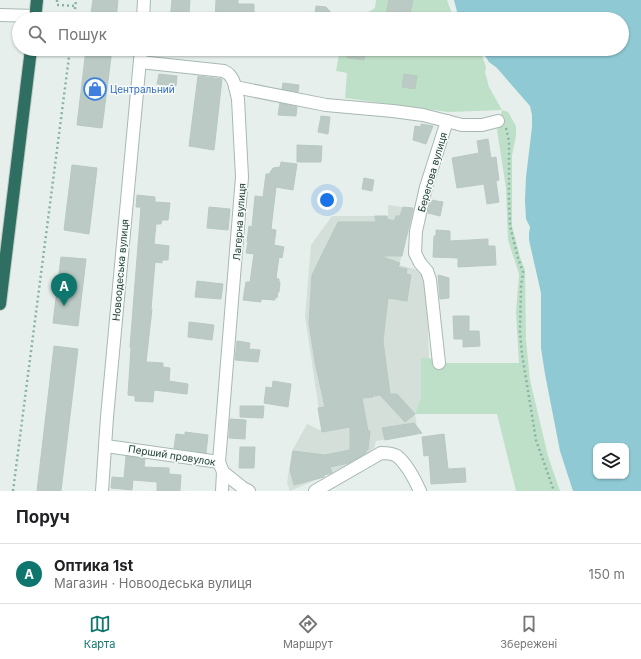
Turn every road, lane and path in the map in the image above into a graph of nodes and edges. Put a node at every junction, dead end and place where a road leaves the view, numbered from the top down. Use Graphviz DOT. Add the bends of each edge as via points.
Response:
graph roads {
  1 [pos="37,0"];
  2 [pos="57,0"];
  3 [pos="76,0"];
  4 [pos="144,0"];
  5 [pos="76,6"];
  6 [pos="36,12"];
  7 [pos="75,12"];
  8 [pos="143,12"];
  9 [pos="0,15"];
  10 [pos="12,16"];
  11 [pos="30,56"];
  12 [pos="69,56"];
  13 [pos="140,56"];
  14 [pos="140,62"];
  15 [pos="235,87"];
  16 [pos="447,121"];
  17 [pos="498,121"];
  18 [pos="0,304"];
  19 [pos="439,363"];
  20 [pos="106,446"];
  21 [pos="221,467"];
  22 [pos="13,491"];
  23 [pos="102,491"];
  24 [pos="222,491"];
  25 [pos="249,491"];
  26 [pos="316,491"];
  27 [pos="420,491"];
  28 [pos="554,491"];
  1 -- 6 [label="highway"];
  2 -- 5 [label="path" via="57,4"];
  3 -- 5 [label="path"];
  4 -- 8 [label="street"];
  5 -- 7 [label="path"];
  9 -- 10 [label="street"];
  11 -- 18 [label="highway"];
  12 -- 22 [label="path"];
  13 -- 14 [label="street, Новоодеська вулиця"];
  14 -- 15 [label="street, Лагерна вулиця" via="224,71 233,78"];
  14 -- 20 [label="street, Новоодеська вулиця"];
  15 -- 16 [label="street" via="326,105 393,110"];
  15 -- 21 [label="street, Лагерна вулиця" via="238,99 242,177"];
  16 -- 17 [label="street" via="462,125 482,125"];
  16 -- 19 [label="street, Берегова вулиця" via="426,187 416,231 415,253 430,280"];
  17 -- 28 [label="path" via="505,127 509,141 510,226 523,272 520,332 527,389 536,440"];
  20 -- 21 [label="street, Перший провулок"];
  20 -- 23 [label="street, Новоодеська вулиця"];
  21 -- 24 [label="street, Лагерна вулиця"];
  21 -- 25 [label="street, Перший провулок"];
  26 -- 27 [label="street" via="381,453 396,456 412,475"];
}
